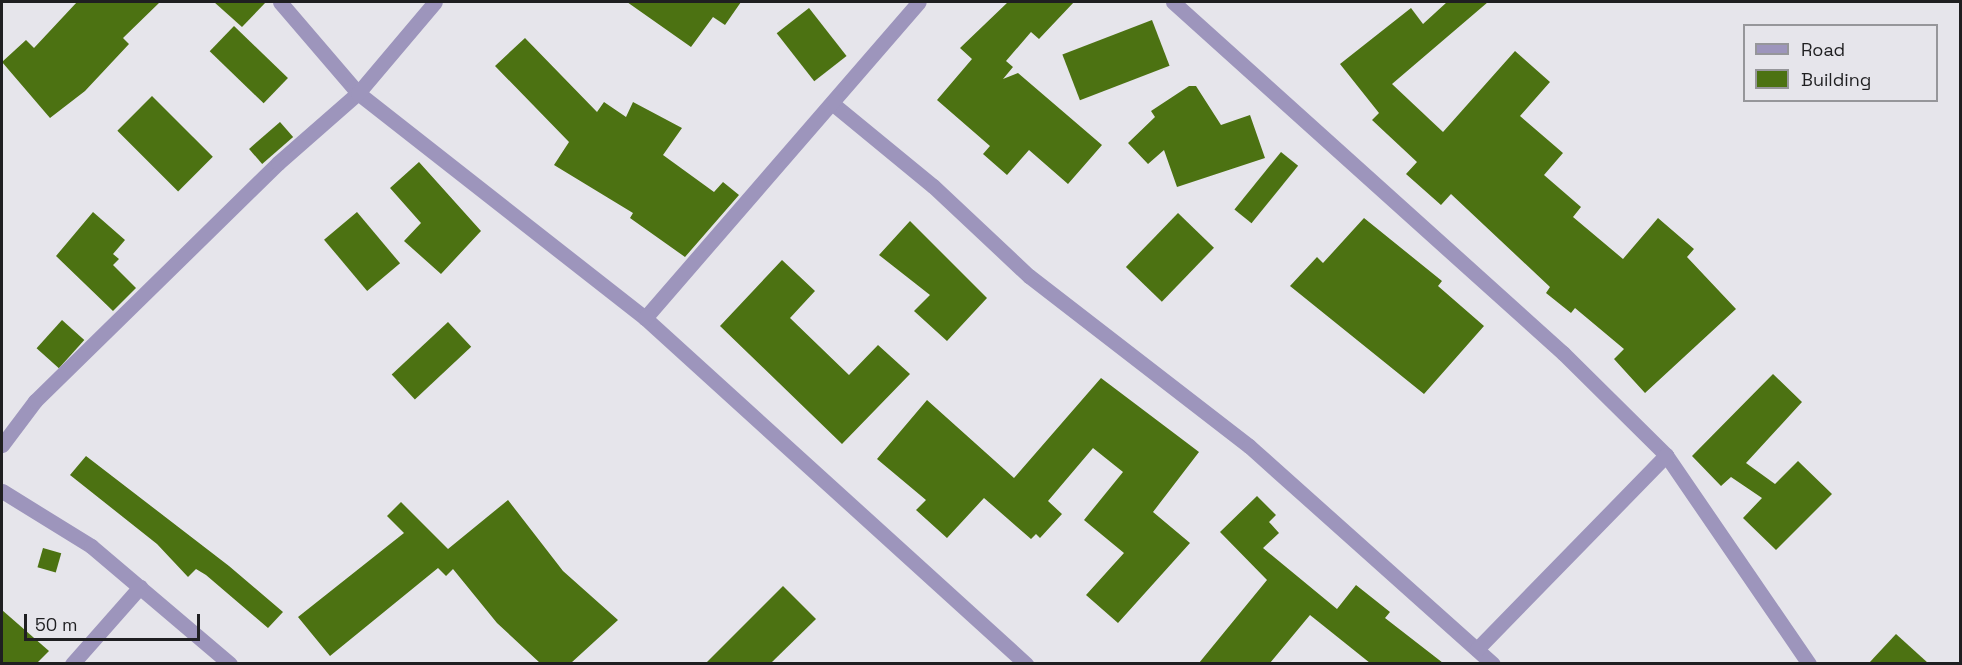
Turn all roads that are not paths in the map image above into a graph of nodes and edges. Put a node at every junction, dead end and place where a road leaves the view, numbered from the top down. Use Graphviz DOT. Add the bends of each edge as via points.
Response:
graph roads {
  1 [pos="280,2"];
  2 [pos="435,2"];
  3 [pos="919,2"];
  4 [pos="1173,2"];
  5 [pos="358,93"];
  6 [pos="833,104"];
  7 [pos="645,318"];
  8 [pos="2,445"];
  9 [pos="1666,455"];
  10 [pos="2,491"];
  11 [pos="140,587"];
  12 [pos="1477,649"];
  13 [pos="72,663"];
  14 [pos="230,663"];
  15 [pos="1026,663"];
  16 [pos="1493,663"];
  17 [pos="1809,663"];
  1 -- 5 [label="street"];
  2 -- 5 [label="street"];
  3 -- 6 [label="street"];
  4 -- 9 [label="street" via="1563,353"];
  5 -- 7 [label="street"];
  5 -- 8 [label="street" via="278,163 44,393"];
  6 -- 7 [label="street"];
  6 -- 12 [label="street" via="933,186 1029,276 1249,446"];
  7 -- 15 [label="street"];
  9 -- 12 [label="street"];
  9 -- 17 [label="street"];
  10 -- 11 [label="street" via="91,546"];
  11 -- 13 [label="street"];
  11 -- 14 [label="street"];
  12 -- 16 [label="street"];
}
